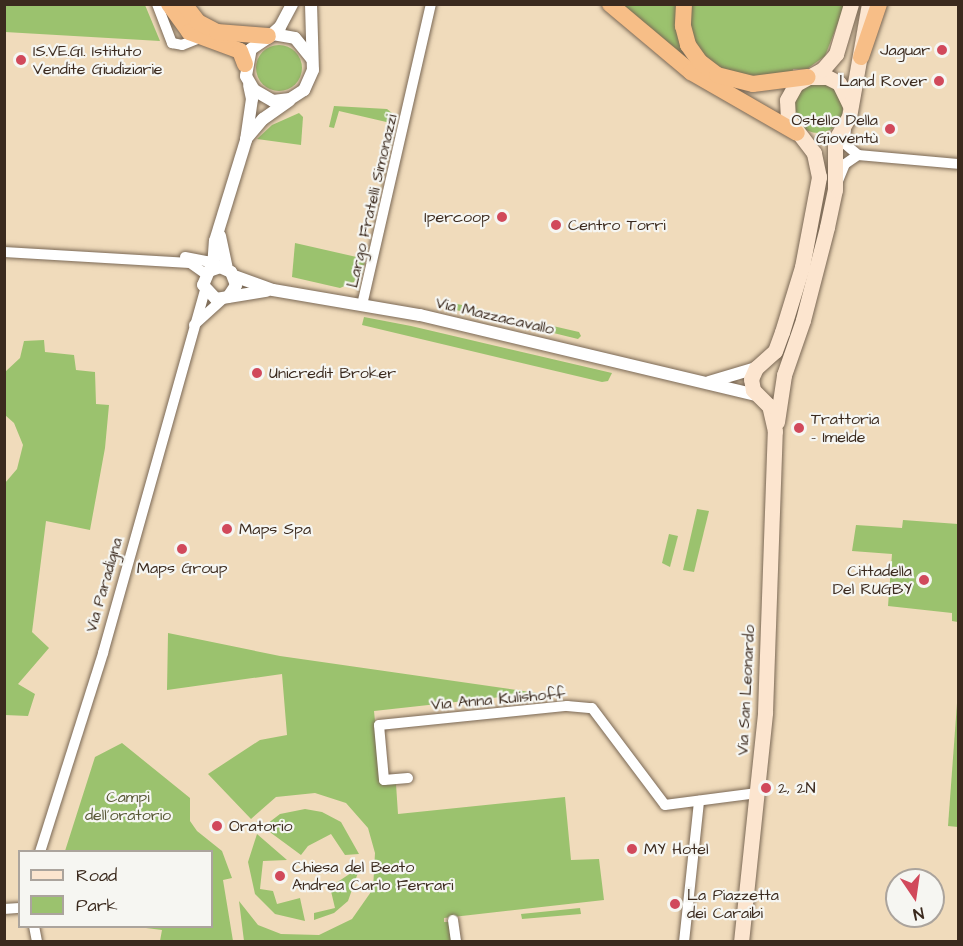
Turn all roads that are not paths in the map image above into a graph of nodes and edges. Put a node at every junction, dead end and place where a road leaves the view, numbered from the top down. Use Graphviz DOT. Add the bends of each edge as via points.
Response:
graph roads {
  1 [pos="157,4"];
  2 [pos="184,4"];
  3 [pos="292,4"];
  4 [pos="311,4"];
  5 [pos="431,4"];
  6 [pos="610,4"];
  7 [pos="684,4"];
  8 [pos="851,4"];
  9 [pos="869,4"];
  10 [pos="879,4"];
  11 [pos="170,15"];
  12 [pos="203,32"];
  13 [pos="268,36"];
  14 [pos="861,57"];
  15 [pos="312,59"];
  16 [pos="246,73"];
  17 [pos="808,77"];
  18 [pos="295,97"];
  19 [pos="846,122"];
  20 [pos="798,133"];
  21 [pos="246,140"];
  22 [pos="858,155"];
  23 [pos="958,164"];
  24 [pos="835,190"];
  25 [pos="220,226"];
  26 [pos="214,241"];
  27 [pos="4,252"];
  28 [pos="136,257"];
  29 [pos="196,258"];
  30 [pos="209,271"];
  31 [pos="231,273"];
  32 [pos="205,290"];
  33 [pos="273,290"];
  34 [pos="225,298"];
  35 [pos="362,305"];
  36 [pos="194,325"];
  37 [pos="756,368"];
  38 [pos="784,375"];
  39 [pos="708,382"];
  40 [pos="782,391"];
  41 [pos="760,396"];
  42 [pos="774,440"];
  43 [pos="408,778"];
  44 [pos="757,793"];
  45 [pos="699,801"];
  46 [pos="41,850"];
  47 [pos="453,920"];
  48 [pos="456,942"];
  49 [pos="684,942"];
  50 [pos="741,942"];
  1 -- 11 [label="street"];
  2 -- 12 [label="highway"];
  3 -- 13 [label="street" via="280,27"];
  4 -- 15 [label="street, Via Paradigna"];
  5 -- 35 [label="street, Largo Fratelli Simonazzi"];
  6 -- 20 [label="highway" via="691,72"];
  7 -- 17 [label="highway" via="683,26 688,45 700,62 717,75 753,84"];
  8 -- 17 [label="main road" via="838,50 823,69"];
  9 -- 14 [label="main road, Via San Leonardo"];
  10 -- 14 [label="highway"];
  11 -- 12 [label="highway"];
  12 -- 13 [label="highway"];
  12 -- 16 [label="highway" via="240,51"];
  13 -- 15 [label="street" via="295,38"];
  13 -- 16 [label="street" via="251,49"];
  14 -- 19 [label="main road, Via San Leonardo"];
  15 -- 18 [label="street, Via Paradigna" via="310,81"];
  16 -- 18 [label="street" via="268,99"];
  16 -- 21 [label="street, Via Paradigna" via="252,99"];
  17 -- 19 [label="main road, Via San Leonardo" via="827,77 839,83 849,99"];
  17 -- 20 [label="main road" via="796,84 787,100 788,119"];
  18 -- 21 [label="street, Via Paradigna" via="263,119"];
  19 -- 20 [label="main road" via="819,140"];
  19 -- 22 [label="street" via="845,144"];
  19 -- 24 [label="main road, Via San Leonardo" via="835,143"];
  20 -- 37 [label="main road" via="817,158 817,189 802,267 782,332 773,353"];
  21 -- 25 [label="street, Via Paradigna"];
  22 -- 23 [label="street"];
  22 -- 24 [label="street" via="845,164"];
  24 -- 38 [label="main road, Via San Leonardo" via="806,311"];
  25 -- 26 [label="street, Via Paradigna"];
  25 -- 31 [label="street, Via Paradigna" via="220,250"];
  26 -- 29 [label="street, Via Paradigna" via="209,250"];
  26 -- 30 [label="street, Via Paradigna"];
  27 -- 28 [label="street"];
  28 -- 29 [label="street"];
  28 -- 30 [label="street" via="190,263"];
  29 -- 30 [label="street"];
  30 -- 31 [label="street"];
  30 -- 32 [label="street, Via Paradigna"];
  31 -- 33 [label="street, Via Mazzacavallo"];
  31 -- 34 [label="street, Via Paradigna" via="236,285"];
  32 -- 34 [label="street"];
  32 -- 36 [label="street, Via Paradigna"];
  33 -- 34 [label="street, Via Mazzacavallo"];
  33 -- 35 [label="street, Via Mazzacavallo"];
  34 -- 36 [label="street"];
  35 -- 39 [label="street, Via Mazzacavallo"];
  36 -- 46 [label="street, Via Paradigna" via="97,672"];
  37 -- 38 [label="main road" via="773,366"];
  37 -- 39 [label="street, Via Mazzacavallo"];
  37 -- 41 [label="main road, Via San Leonardo" via="751,385"];
  38 -- 40 [label="main road, Via San Leonardo"];
  39 -- 41 [label="street, Via Mazzacavallo"];
  40 -- 41 [label="main road" via="774,398"];
  40 -- 42 [label="main road, Via San Leonardo"];
  41 -- 42 [label="main road, Via San Leonardo" via="773,416"];
  42 -- 44 [label="main road, Via San Leonardo" via="768,652"];
  43 -- 45 [label="street, Via Anna Kulishoff" via="384,780 380,725 567,706 592,708 665,805"];
  44 -- 45 [label="street, Via Anna Kulishoff"];
  44 -- 50 [label="main road, Via San Leonardo"];
  45 -- 49 [label="street"];
  47 -- 48 [label="street"];
}
